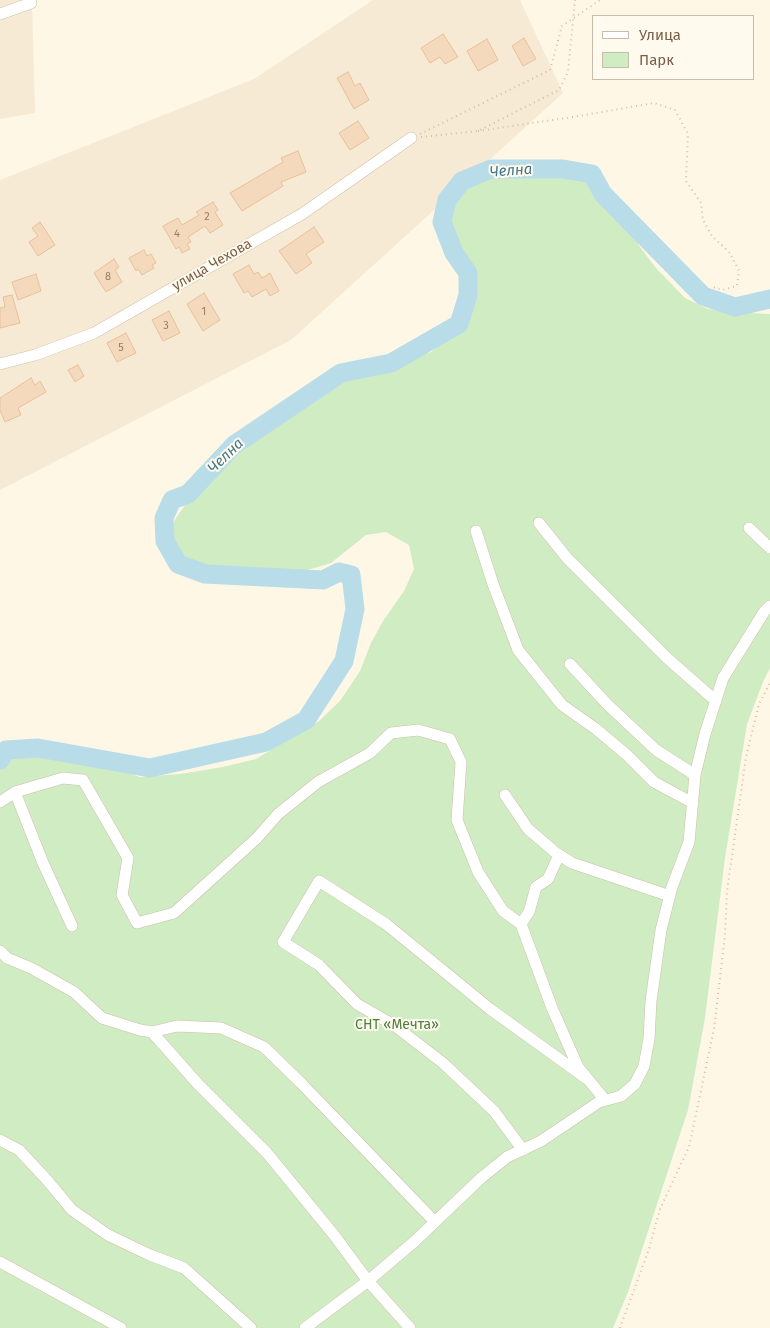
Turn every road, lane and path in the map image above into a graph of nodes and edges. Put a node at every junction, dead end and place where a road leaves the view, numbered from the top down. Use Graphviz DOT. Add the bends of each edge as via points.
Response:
graph roads {
  1 [pos="576,0"];
  2 [pos="600,0"];
  3 [pos="31,3"];
  4 [pos="0,14"];
  5 [pos="575,17"];
  6 [pos="478,131"];
  7 [pos="411,138"];
  8 [pos="710,286"];
  9 [pos="0,364"];
  10 [pos="539,522"];
  11 [pos="749,528"];
  12 [pos="476,531"];
  13 [pos="770,548"];
  14 [pos="770,606"];
  15 [pos="570,664"];
  16 [pos="770,683"];
  17 [pos="716,701"];
  18 [pos="695,775"];
  19 [pos="15,792"];
  20 [pos="505,795"];
  21 [pos="0,802"];
  22 [pos="693,803"];
  23 [pos="559,855"];
  24 [pos="670,896"];
  25 [pos="520,924"];
  26 [pos="72,926"];
  27 [pos="0,951"];
  28 [pos="152,1032"];
  29 [pos="587,1079"];
  30 [pos="605,1100"];
  31 [pos="0,1140"];
  32 [pos="523,1150"];
  33 [pos="434,1221"];
  34 [pos="0,1262"];
  35 [pos="368,1281"];
  36 [pos="121,1328"];
  37 [pos="251,1328"];
  38 [pos="305,1328"];
  39 [pos="410,1328"];
  40 [pos="620,1328"];
  1 -- 5 [label="path"];
  2 -- 5 [label="path"];
  3 -- 4 [label="street"];
  5 -- 6 [label="path" via="568,72 559,90"];
  5 -- 7 [label="path" via="562,26 550,70"];
  6 -- 7 [label="path"];
  6 -- 8 [label="path" via="654,103 675,110 688,134 686,181 701,203 703,220 712,236 730,253 739,271 737,286 722,290"];
  7 -- 9 [label="street, улица Чехова" via="302,214 94,333"];
  10 -- 17 [label="street" via="567,558 667,658"];
  11 -- 13 [label="street"];
  12 -- 22 [label="street" via="518,650 562,705 596,729 654,782"];
  14 -- 17 [label="street" via="723,678"];
  15 -- 18 [label="street" via="656,750"];
  16 -- 40 [label="path" via="759,704 746,757 726,891 726,936 714,1030 689,1147 660,1209"];
  17 -- 18 [label="street"];
  18 -- 22 [label="street"];
  19 -- 21 [label="street"];
  19 -- 25 [label="street" via="63,778 83,780 128,858 122,895 137,923 174,913 257,838 278,814 318,782 370,753 391,733 418,730 450,739 460,762 457,820 478,872 503,911"];
  19 -- 26 [label="street" via="42,863"];
  20 -- 23 [label="street" via="528,829"];
  22 -- 24 [label="street" via="689,842"];
  23 -- 24 [label="street" via="572,863"];
  23 -- 25 [label="street" via="548,879 536,887 529,912"];
  24 -- 30 [label="street" via="661,930 644,1066 634,1084 621,1096"];
  25 -- 29 [label="street" via="552,1008"];
  27 -- 28 [label="street" via="7,958 74,992 102,1018"];
  28 -- 33 [label="street" via="177,1026 221,1028 264,1047"];
  28 -- 35 [label="street" via="196,1083 267,1153"];
  29 -- 30 [label="street"];
  29 -- 32 [label="street" via="490,1009 386,924 319,881 283,942 319,965 357,1004 395,1026 443,1063 494,1111"];
  30 -- 32 [label="street"];
  31 -- 37 [label="street" via="19,1150 72,1210 108,1235 184,1268"];
  32 -- 33 [label="street" via="507,1157"];
  33 -- 35 [label="street"];
  34 -- 36 [label="street"];
  35 -- 38 [label="street"];
  35 -- 39 [label="street"];
}
